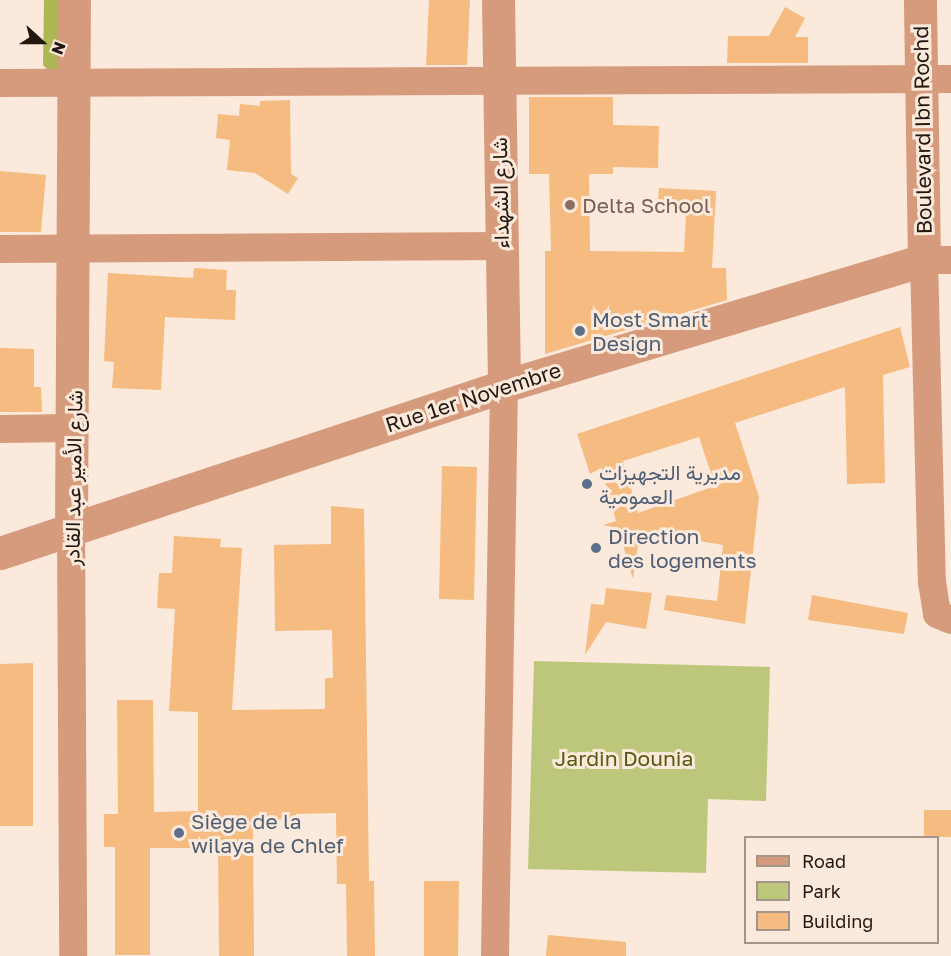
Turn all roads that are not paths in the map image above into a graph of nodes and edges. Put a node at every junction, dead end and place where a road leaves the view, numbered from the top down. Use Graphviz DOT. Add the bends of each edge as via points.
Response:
graph roads {
  1 [pos="74,0"];
  2 [pos="498,0"];
  3 [pos="920,0"];
  4 [pos="499,79"];
  5 [pos="936,79"];
  6 [pos="0,83"];
  7 [pos="74,84"];
  8 [pos="501,246"];
  9 [pos="0,249"];
  10 [pos="74,249"];
  11 [pos="938,260"];
  12 [pos="504,387"];
  13 [pos="73,428"];
  14 [pos="0,429"];
  15 [pos="71,529"];
  16 [pos="0,553"];
  17 [pos="951,620"];
  18 [pos="73,956"];
  19 [pos="495,956"];
  1 -- 7 [label="street, شارع الأمير عبد القادر"];
  2 -- 4 [label="street, شارع الشهداء"];
  3 -- 5 [label="street, Boulevard Ibn Rochd"];
  4 -- 5 [label="street"];
  4 -- 7 [label="street"];
  4 -- 8 [label="street, شارع الشهداء"];
  5 -- 11 [label="street, Boulevard Ibn Rochd"];
  6 -- 7 [label="street"];
  7 -- 10 [label="street, شارع الأمير عبد القادر"];
  8 -- 10 [label="street"];
  8 -- 12 [label="street, شارع الشهداء"];
  9 -- 10 [label="street"];
  10 -- 13 [label="street, شارع الأمير عبد القادر"];
  11 -- 12 [label="street, Rue 1er Novembre"];
  11 -- 17 [label="street" via="932,582 938,614"];
  12 -- 15 [label="street, Rue 1er Novembre"];
  12 -- 19 [label="street"];
  13 -- 14 [label="street"];
  13 -- 15 [label="street, شارع الأمير عبد القادر"];
  15 -- 16 [label="street, Rue 1er Novembre"];
  15 -- 18 [label="street, شارع الأمير عبد القادر"];
}
